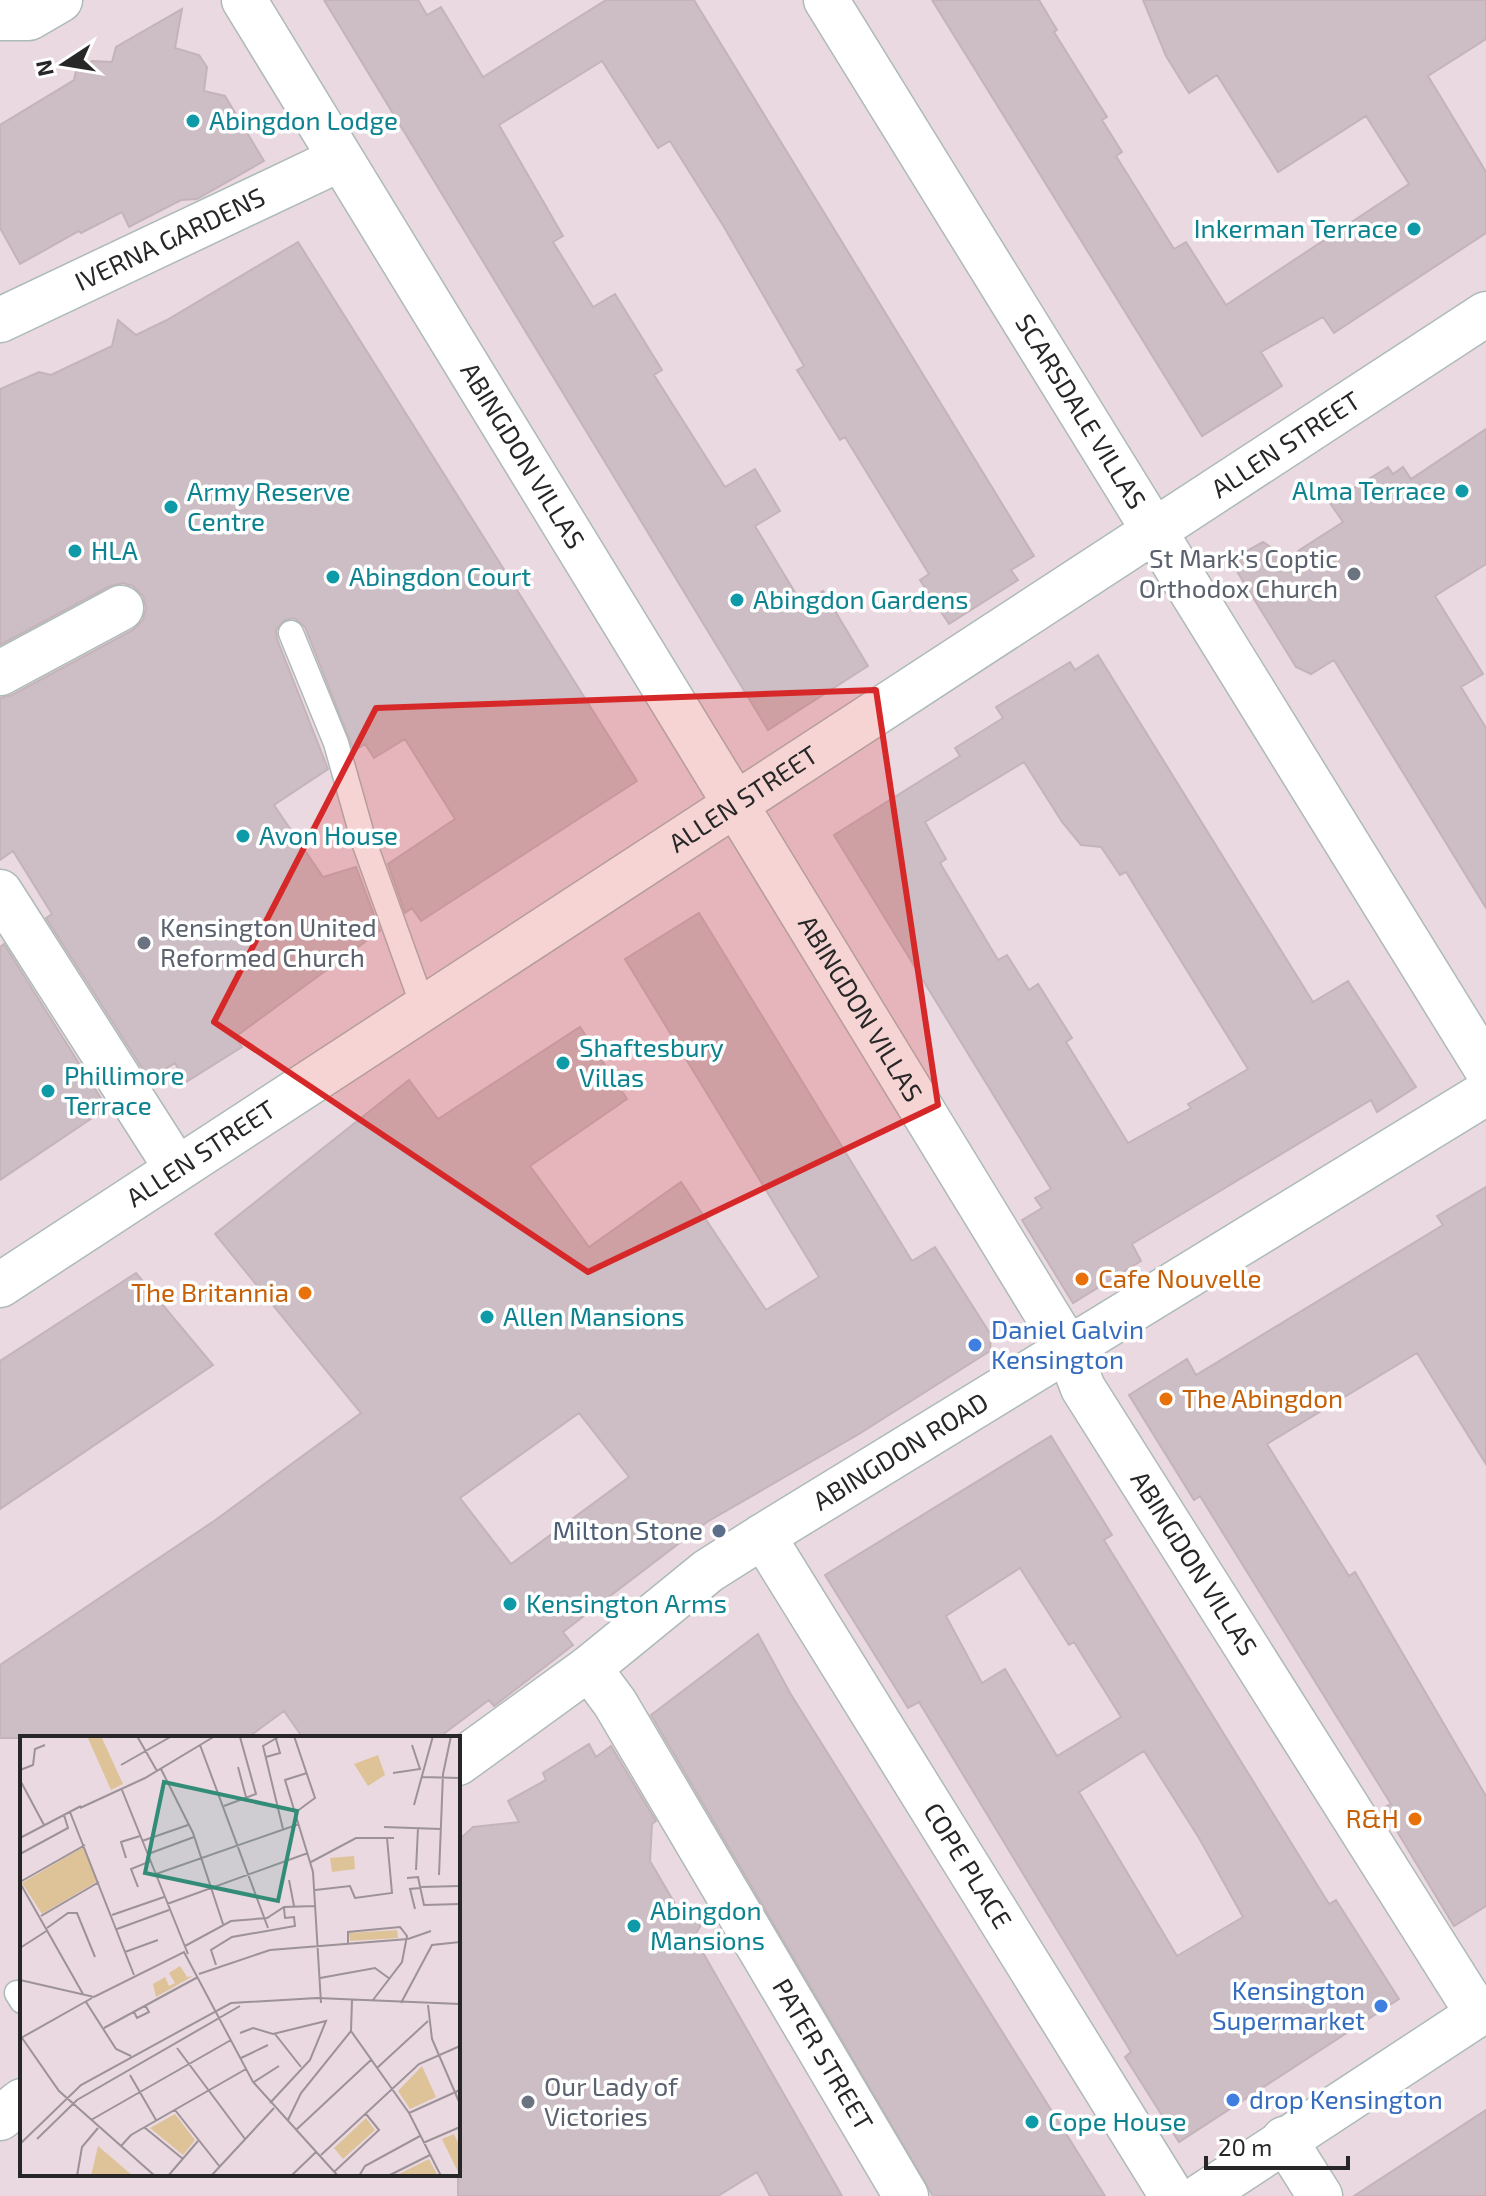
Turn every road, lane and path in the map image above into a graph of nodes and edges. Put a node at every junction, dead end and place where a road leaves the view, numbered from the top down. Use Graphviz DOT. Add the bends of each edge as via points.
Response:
graph roads {
  1 [pos="244,0"];
  2 [pos="826,0"];
  3 [pos="340,159"];
  4 [pos="1486,314"];
  5 [pos="0,320"];
  6 [pos="1154,528"];
  7 [pos="121,608"];
  8 [pos="291,633"];
  9 [pos="0,673"];
  10 [pos="737,805"];
  11 [pos="0,892"];
  12 [pos="424,1009"];
  13 [pos="1486,1068"];
  14 [pos="1486,1093"];
  15 [pos="177,1169"];
  16 [pos="0,1285"];
  17 [pos="1067,1347"];
  18 [pos="763,1536"];
  19 [pos="589,1668"];
  20 [pos="460,1762"];
  21 [pos="1482,2011"];
  22 [pos="20,2103"];
  23 [pos="0,2118"];
  24 [pos="1284,2139"];
  25 [pos="906,2196"];
  26 [pos="1172,2196"];
  27 [pos="1201,2196"];
  28 [pos="1320,2196"];
  1 -- 3 [label="street, ABINGDON VILLAS"];
  2 -- 6 [label="street, SCARSDALE VILLAS"];
  3 -- 5 [label="street, IVERNA GARDENS"];
  3 -- 10 [label="street, ABINGDON VILLAS"];
  4 -- 6 [label="street, ALLEN STREET"];
  6 -- 10 [label="street, ALLEN STREET"];
  6 -- 13 [label="street, SCARSDALE VILLAS"];
  7 -- 9 [label="street"];
  8 -- 12 [label="lane" via="336,743 364,842"];
  10 -- 12 [label="street, ALLEN STREET"];
  10 -- 17 [label="street, ABINGDON VILLAS"];
  11 -- 15 [label="street"];
  12 -- 15 [label="street, ALLEN STREET"];
  14 -- 17 [label="street, ABINGDON ROAD"];
  15 -- 16 [label="street, ALLEN STREET"];
  17 -- 18 [label="street, ABINGDON ROAD"];
  17 -- 21 [label="street, ABINGDON VILLAS" via="1083,1388"];
  18 -- 19 [label="street, ABINGDON ROAD" via="708,1571"];
  18 -- 26 [label="street, COPE PLACE"];
  19 -- 20 [label="street, ABINGDON ROAD"];
  19 -- 25 [label="street, PATER STREET" via="624,1717"];
  21 -- 24 [label="street"];
  22 -- 23 [label="street"];
  24 -- 27 [label="street"];
  24 -- 28 [label="street"];
}
